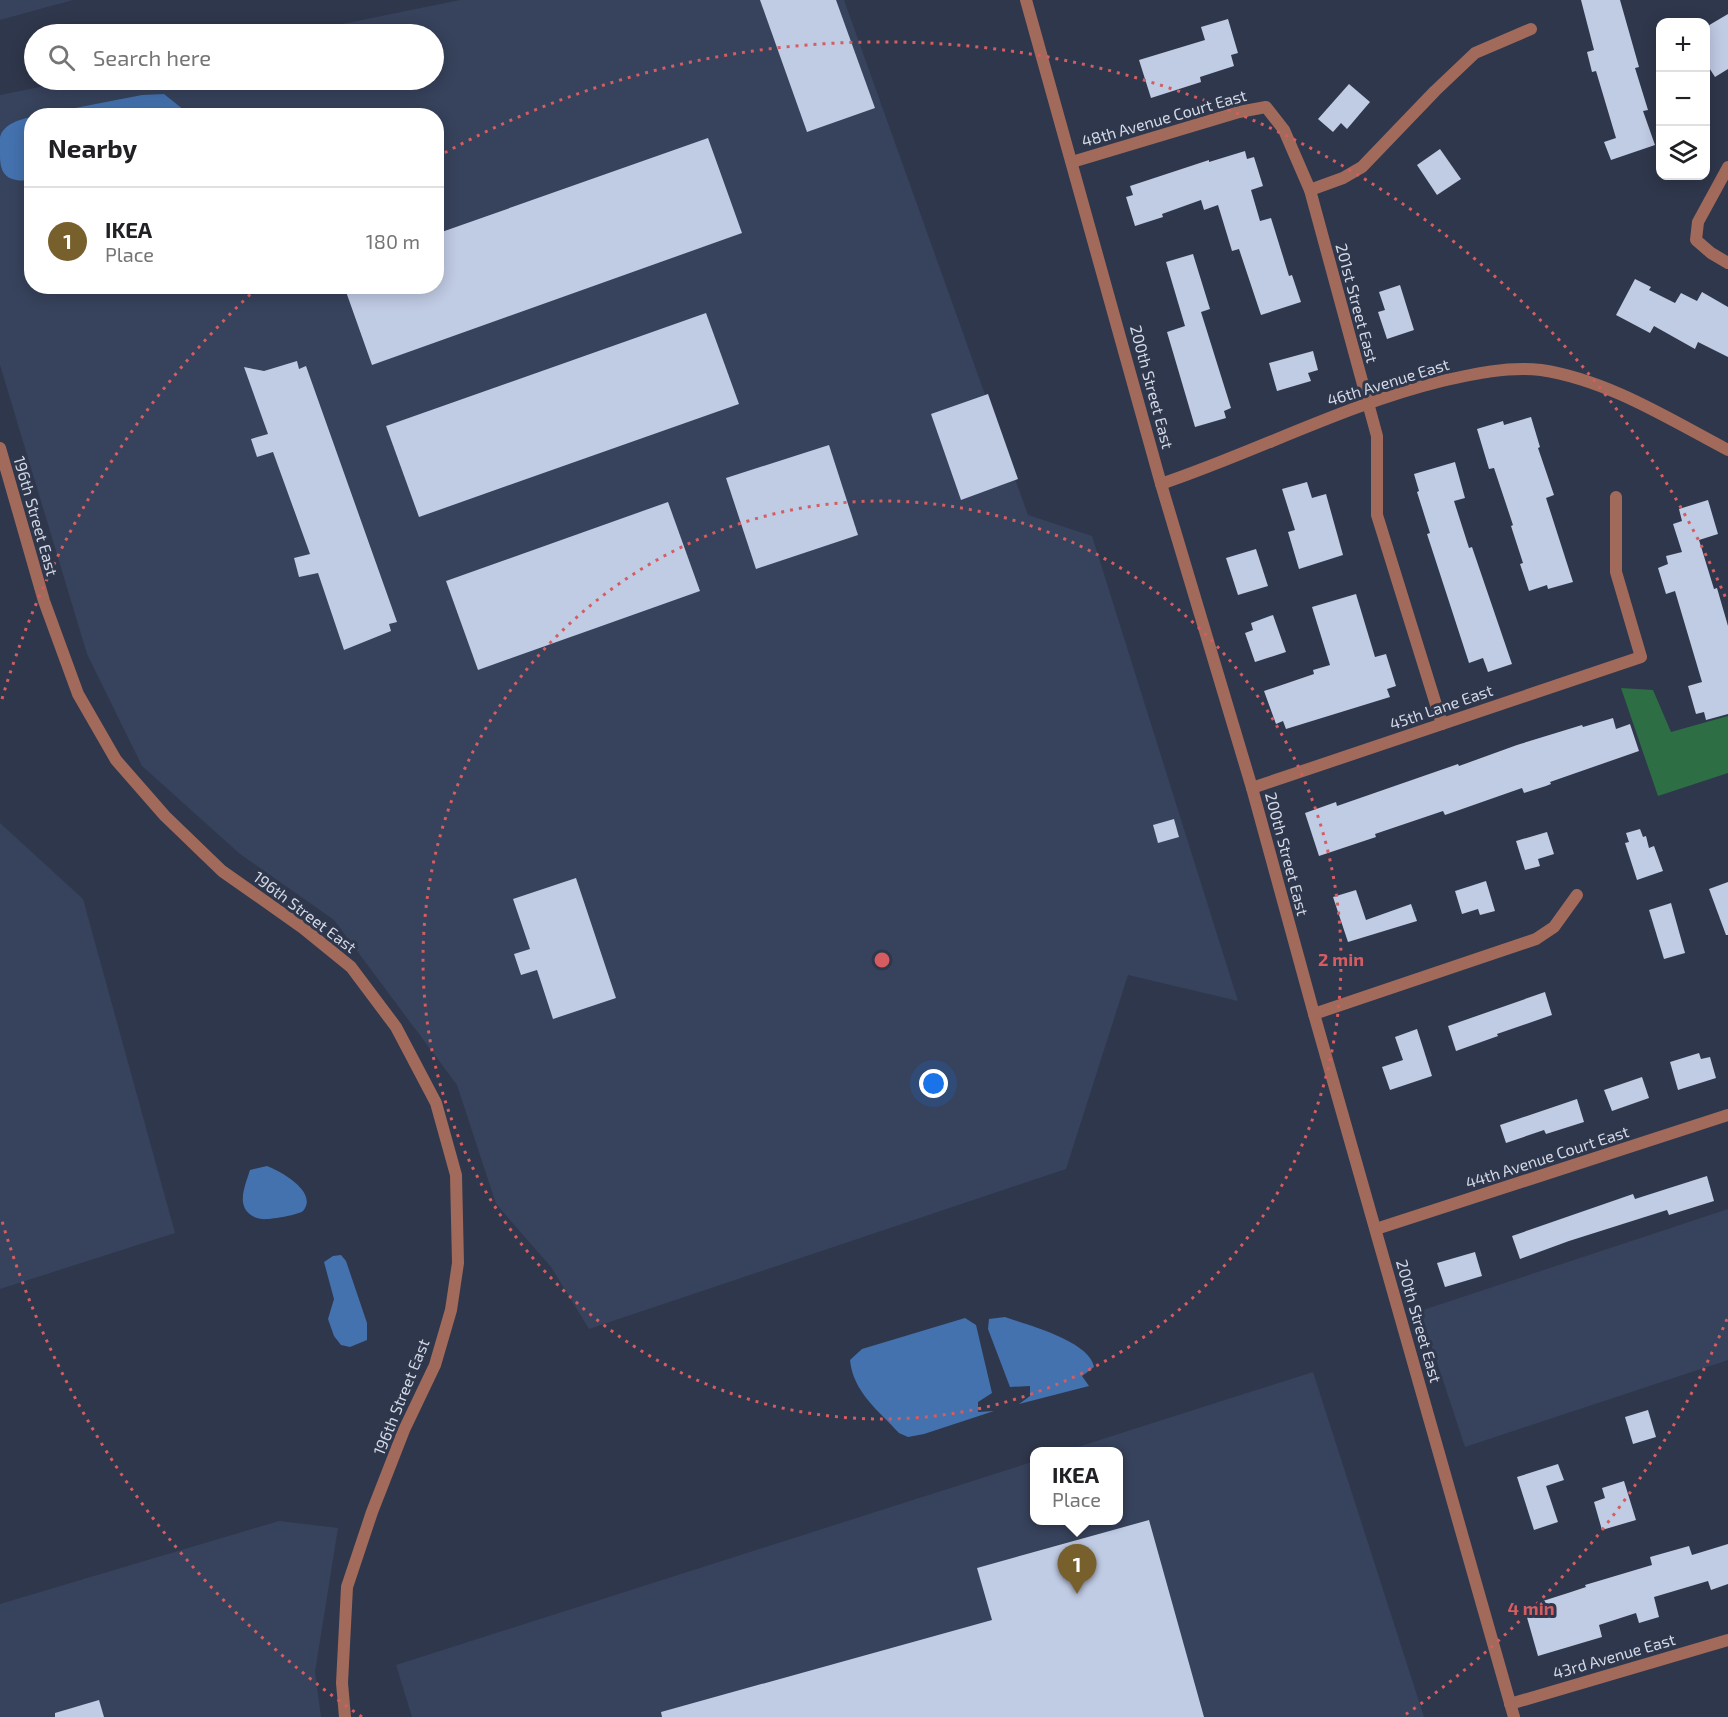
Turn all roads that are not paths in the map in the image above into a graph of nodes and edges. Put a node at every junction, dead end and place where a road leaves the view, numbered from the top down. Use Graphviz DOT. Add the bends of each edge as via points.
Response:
graph roads {
  1 [pos="1026,0"];
  2 [pos="1532,29"];
  3 [pos="1266,107"];
  4 [pos="1072,162"];
  5 [pos="1728,167"];
  6 [pos="1310,190"];
  7 [pos="1728,263"];
  8 [pos="1367,403"];
  9 [pos="0,448"];
  10 [pos="1728,450"];
  11 [pos="1161,484"];
  12 [pos="1616,497"];
  13 [pos="1442,724"];
  14 [pos="1252,788"];
  15 [pos="1577,894"];
  16 [pos="1314,1014"];
  17 [pos="1728,1116"];
  18 [pos="1376,1229"];
  19 [pos="1728,1640"];
  20 [pos="1510,1704"];
  21 [pos="345,1717"];
  22 [pos="1514,1717"];
  1 -- 4 [label="street, 200th Street East"];
  2 -- 6 [label="street" via="1475,53 1362,167"];
  3 -- 4 [label="street, 48th Avenue Court East"];
  3 -- 6 [label="street, 201st Street East" via="1284,130"];
  4 -- 11 [label="street, 200th Street East"];
  5 -- 7 [label="street" via="1698,222 1695,240"];
  6 -- 8 [label="street, 201st Street East"];
  8 -- 10 [label="street, 46th Avenue East" via="1467,375 1539,370 1609,390"];
  8 -- 11 [label="street, 46th Avenue East"];
  8 -- 13 [label="street, 201st Street East" via="1377,436 1377,515"];
  9 -- 21 [label="street, 196th Street East" via="44,601 78,694 116,760 165,816 222,871 351,967 396,1027 436,1102 456,1175 458,1263 451,1310 435,1365 400,1441 347,1587 342,1683"];
  11 -- 14 [label="street, 200th Street East"];
  12 -- 13 [label="street, 45th Lane East" via="1616,572 1641,657"];
  13 -- 14 [label="street, 45th Lane East"];
  14 -- 16 [label="street, 200th Street East"];
  15 -- 16 [label="street" via="1554,927 1536,939"];
  16 -- 18 [label="street, 200th Street East"];
  17 -- 18 [label="street, 44th Avenue Court East"];
  18 -- 20 [label="street, 200th Street East"];
  19 -- 20 [label="street, 43rd Avenue East"];
  20 -- 22 [label="street, 200th Street East"];
}
